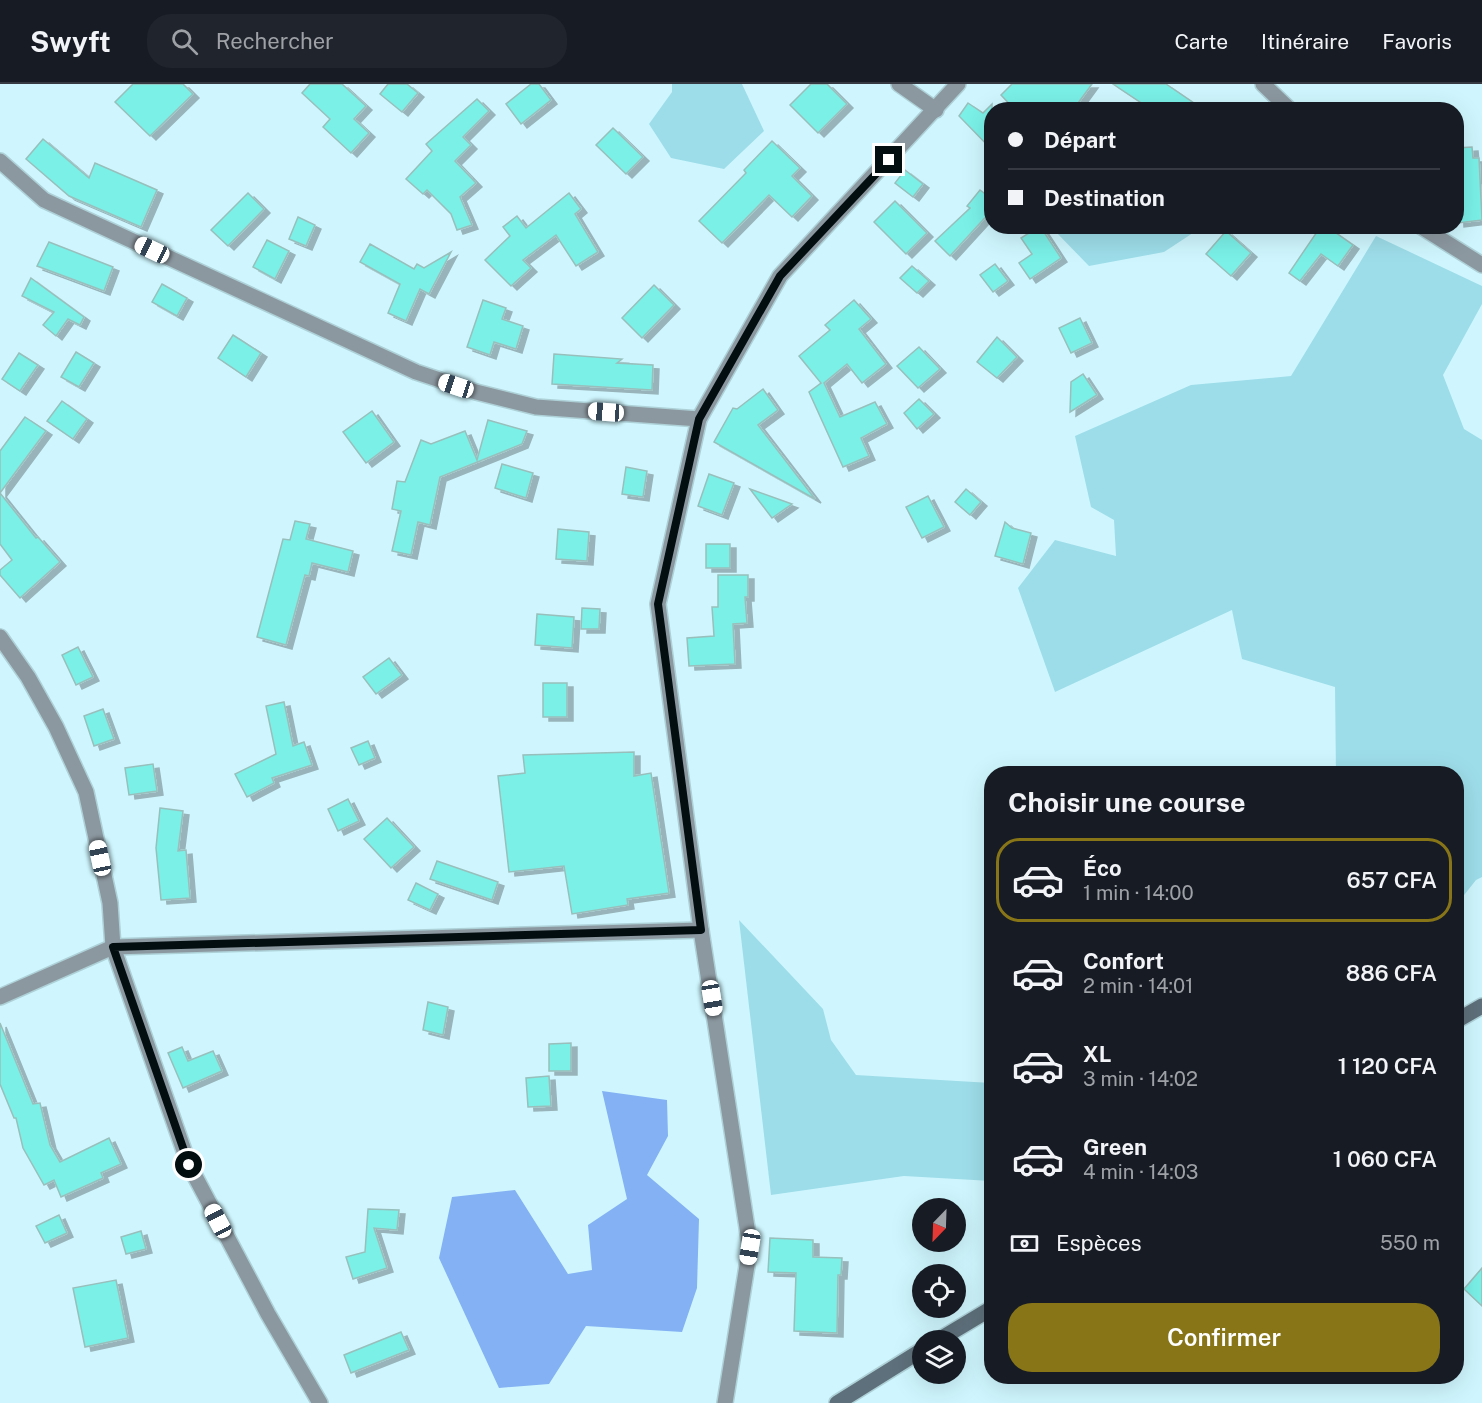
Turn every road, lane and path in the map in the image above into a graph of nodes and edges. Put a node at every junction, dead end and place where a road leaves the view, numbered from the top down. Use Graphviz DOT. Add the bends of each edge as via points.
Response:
graph roads {
  1 [pos="899,84"];
  2 [pos="958,84"];
  3 [pos="1263,84"];
  4 [pos="1282,102"];
  5 [pos="936,110"];
  6 [pos="0,161"];
  7 [pos="1433,234"];
  8 [pos="1482,265"];
  9 [pos="699,419"];
  10 [pos="0,637"];
  11 [pos="701,930"];
  12 [pos="113,947"];
  13 [pos="0,997"];
  14 [pos="1482,1006"];
  15 [pos="1464,1016"];
  16 [pos="984,1313"];
  17 [pos="955,1330"];
  18 [pos="912,1356"];
  19 [pos="320,1403"];
  20 [pos="724,1403"];
  21 [pos="837,1403"];
  1 -- 5 [label="street"];
  2 -- 5 [label="street"];
  3 -- 4 [label="street"];
  5 -- 9 [label="street" via="780,276"];
  6 -- 9 [label="street" via="44,200 416,372 537,407"];
  7 -- 8 [label="street"];
  9 -- 11 [label="street" via="658,604"];
  10 -- 12 [label="street" via="34,687 86,792 110,903"];
  11 -- 12 [label="street"];
  11 -- 20 [label="street" via="750,1247"];
  12 -- 13 [label="street"];
  12 -- 19 [label="street" via="189,1165"];
  14 -- 15 [label="street"];
  16 -- 17 [label="street"];
  18 -- 21 [label="street"];
}
